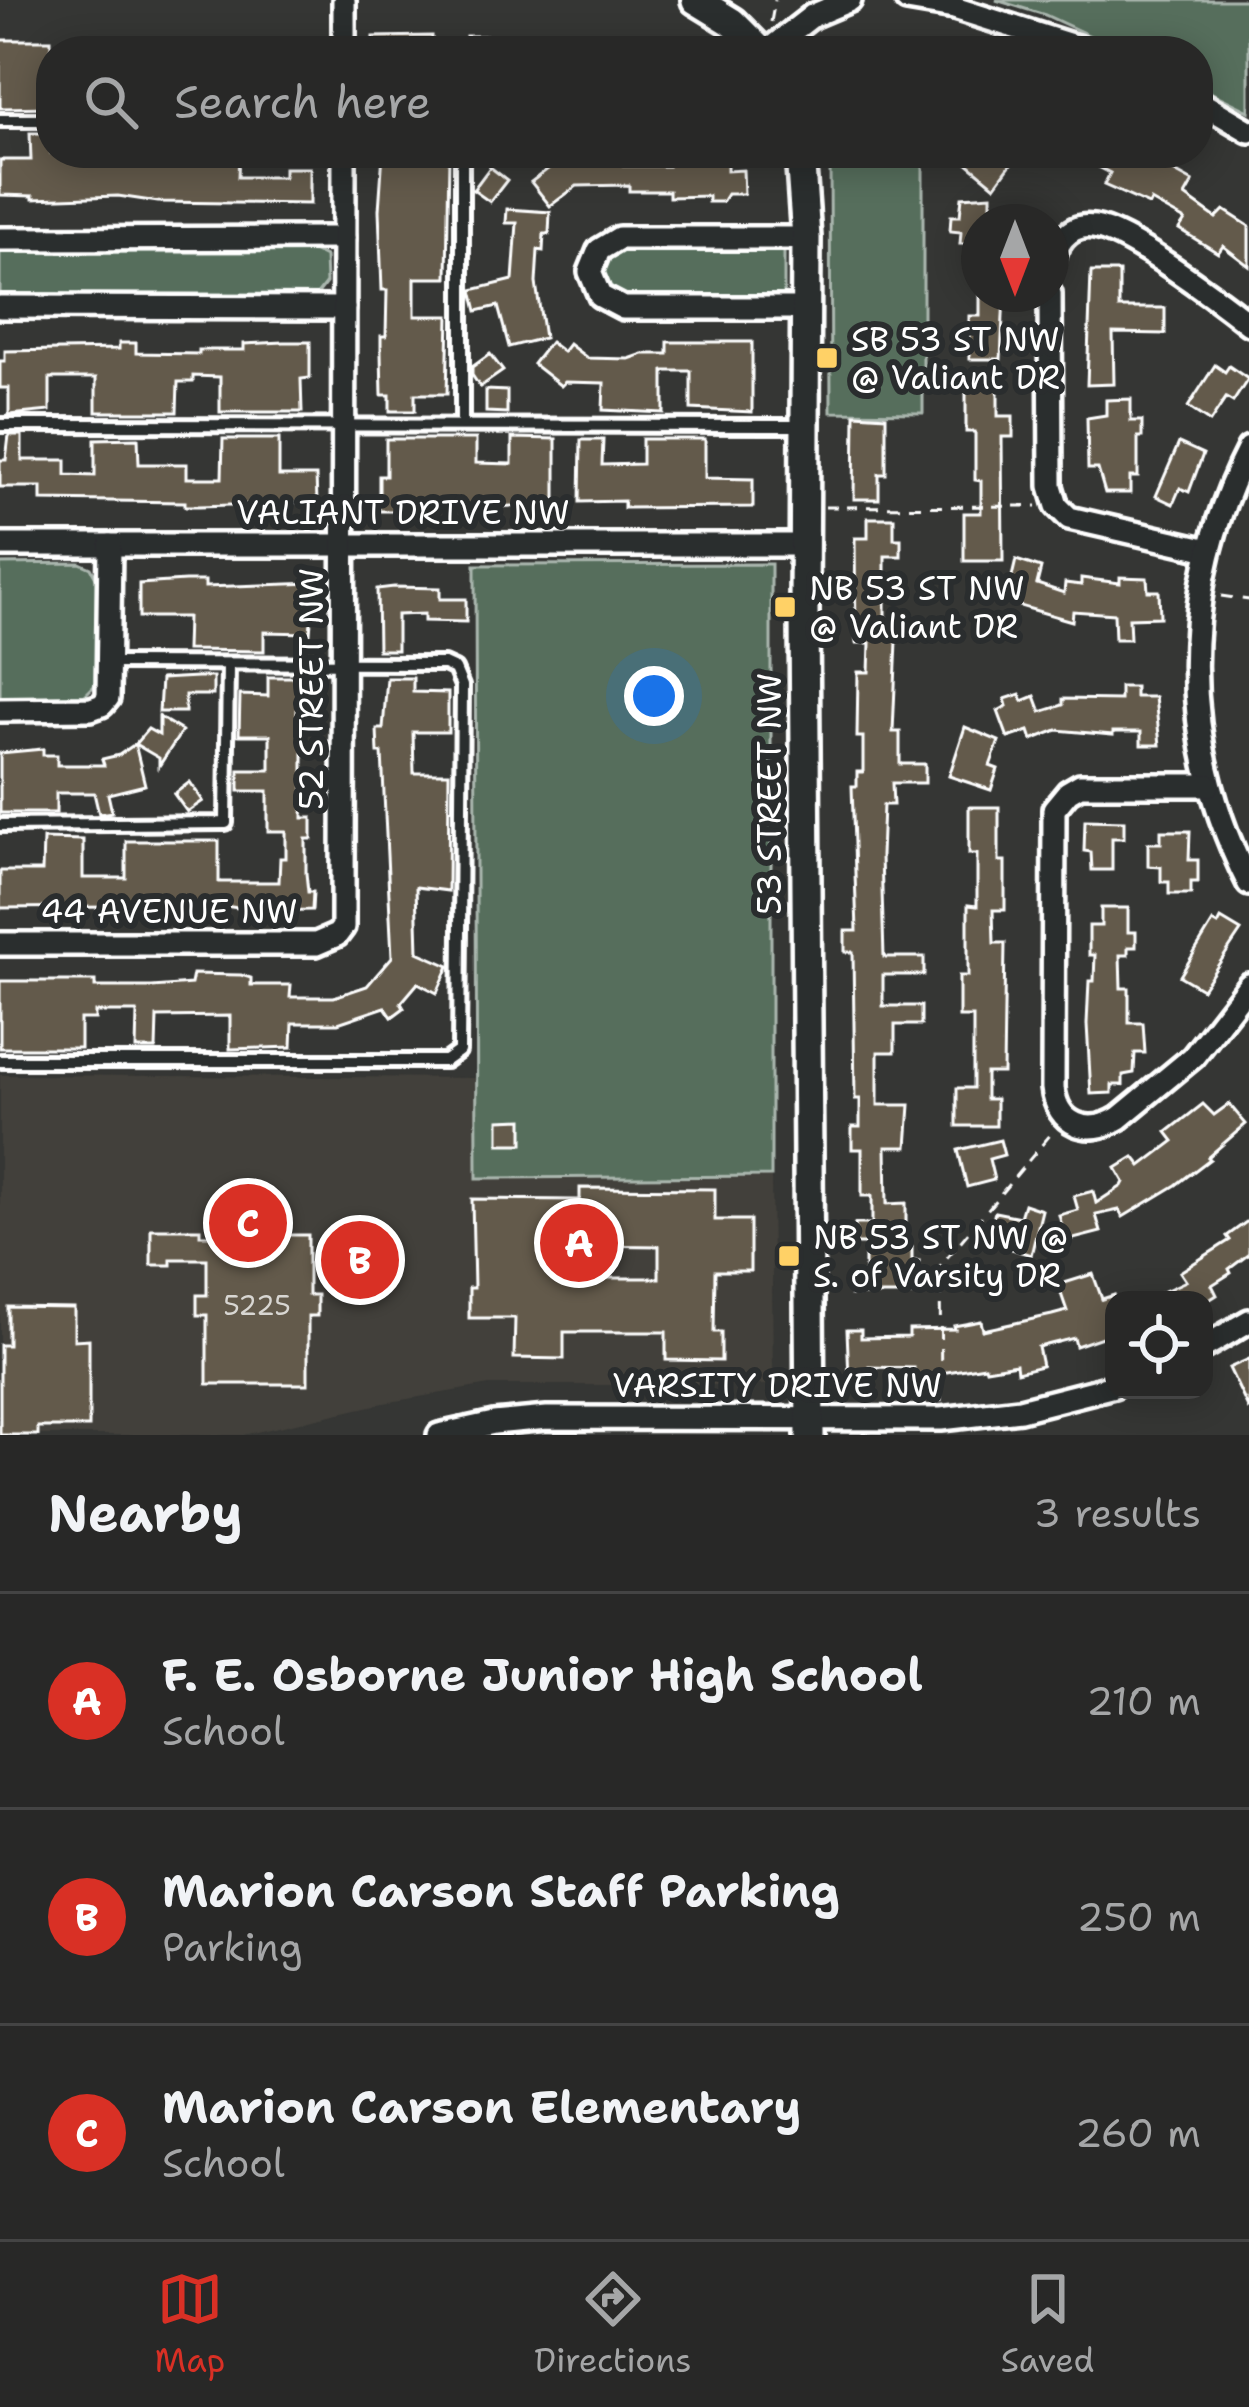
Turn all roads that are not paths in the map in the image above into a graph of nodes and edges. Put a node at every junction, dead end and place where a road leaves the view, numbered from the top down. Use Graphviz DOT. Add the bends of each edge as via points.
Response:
graph roads {
  1 [pos="344,0"];
  2 [pos="696,0"];
  3 [pos="850,0"];
  4 [pos="907,0"];
  5 [pos="344,36"];
  6 [pos="747,36"];
  7 [pos="785,36"];
  8 [pos="1043,36"];
  9 [pos="1213,110"];
  10 [pos="0,120"];
  11 [pos="36,120"];
  12 [pos="1249,131"];
  13 [pos="344,168"];
  14 [pos="462,168"];
  15 [pos="801,168"];
  16 [pos="1069,234"];
  17 [pos="0,238"];
  18 [pos="344,238"];
  19 [pos="806,238"];
  20 [pos="0,308"];
  21 [pos="344,308"];
  22 [pos="807,308"];
  23 [pos="1051,312"];
  24 [pos="1249,325"];
  25 [pos="0,425"];
  26 [pos="344,425"];
  27 [pos="462,425"];
  28 [pos="806,426"];
  29 [pos="1249,448"];
  30 [pos="0,545"];
  31 [pos="110,545"];
  32 [pos="344,545"];
  33 [pos="806,545"];
  34 [pos="1209,550"];
  35 [pos="111,663"];
  36 [pos="228,665"];
  37 [pos="344,665"];
  38 [pos="0,710"];
  39 [pos="1209,784"];
  40 [pos="0,825"];
  41 [pos="1249,884"];
  42 [pos="337,935"];
  43 [pos="0,944"];
  44 [pos="1249,985"];
  45 [pos="0,1061"];
  46 [pos="1249,1321"];
  47 [pos="1213,1342"];
  48 [pos="1105,1388"];
  49 [pos="978,1425"];
  50 [pos="548,1426"];
  51 [pos="810,1427"];
  52 [pos="439,1435"];
  1 -- 5 [label="street"];
  2 -- 6 [label="street"];
  3 -- 7 [label="street"];
  4 -- 8 [label="street"];
  9 -- 12 [label="street"];
  10 -- 11 [label="lane"];
  13 -- 18 [label="street, 52 STREET NW"];
  14 -- 27 [label="lane"];
  15 -- 19 [label="street, 53 STREET NW"];
  16 -- 24 [label="street" via="1095,227 1181,273"];
  17 -- 18 [label="street"];
  18 -- 21 [label="street, 52 STREET NW"];
  19 -- 22 [label="street, 53 STREET NW"];
  19 -- 22 [label="street" via="619,238 599,250 590,272 600,296 623,308"];
  20 -- 21 [label="street"];
  21 -- 26 [label="street, 52 STREET NW"];
  22 -- 28 [label="street, 53 STREET NW"];
  23 -- 34 [label="street" via="1057,506 1076,520"];
  25 -- 26 [label="lane"];
  26 -- 27 [label="lane"];
  26 -- 32 [label="street, 52 STREET NW"];
  27 -- 28 [label="lane"];
  28 -- 33 [label="street, 53 STREET NW"];
  29 -- 34 [label="street"];
  30 -- 31 [label="street, VALIANT DRIVE NW"];
  31 -- 32 [label="street, VALIANT DRIVE NW"];
  31 -- 35 [label="street"];
  32 -- 33 [label="street, VALIANT DRIVE NW"];
  32 -- 37 [label="street, 52 STREET NW"];
  33 -- 51 [label="street, 53 STREET NW"];
  34 -- 39 [label="street" via="1194,687"];
  35 -- 36 [label="lane"];
  35 -- 38 [label="street" via="111,688 91,710"];
  36 -- 37 [label="lane"];
  36 -- 40 [label="lane" via="226,824"];
  37 -- 42 [label="street, 52 STREET NW" via="344,912"];
  37 -- 45 [label="lane" via="444,664 460,675 461,1041 453,1058"];
  39 -- 41 [label="street"];
  39 -- 44 [label="street" via="1080,785 1054,809 1057,1110 1086,1129 1119,1118 1193,1058"];
  42 -- 43 [label="street, 44 AVENUE NW" via="316,944"];
  46 -- 47 [label="street"];
  48 -- 49 [label="street, VARSITY DRIVE NW"];
  49 -- 51 [label="street, VARSITY DRIVE NW" via="941,1419"];
  50 -- 51 [label="street, VARSITY DRIVE NW"];
  50 -- 52 [label="street, VARSITY DRIVE NW" via="494,1423"];
}
